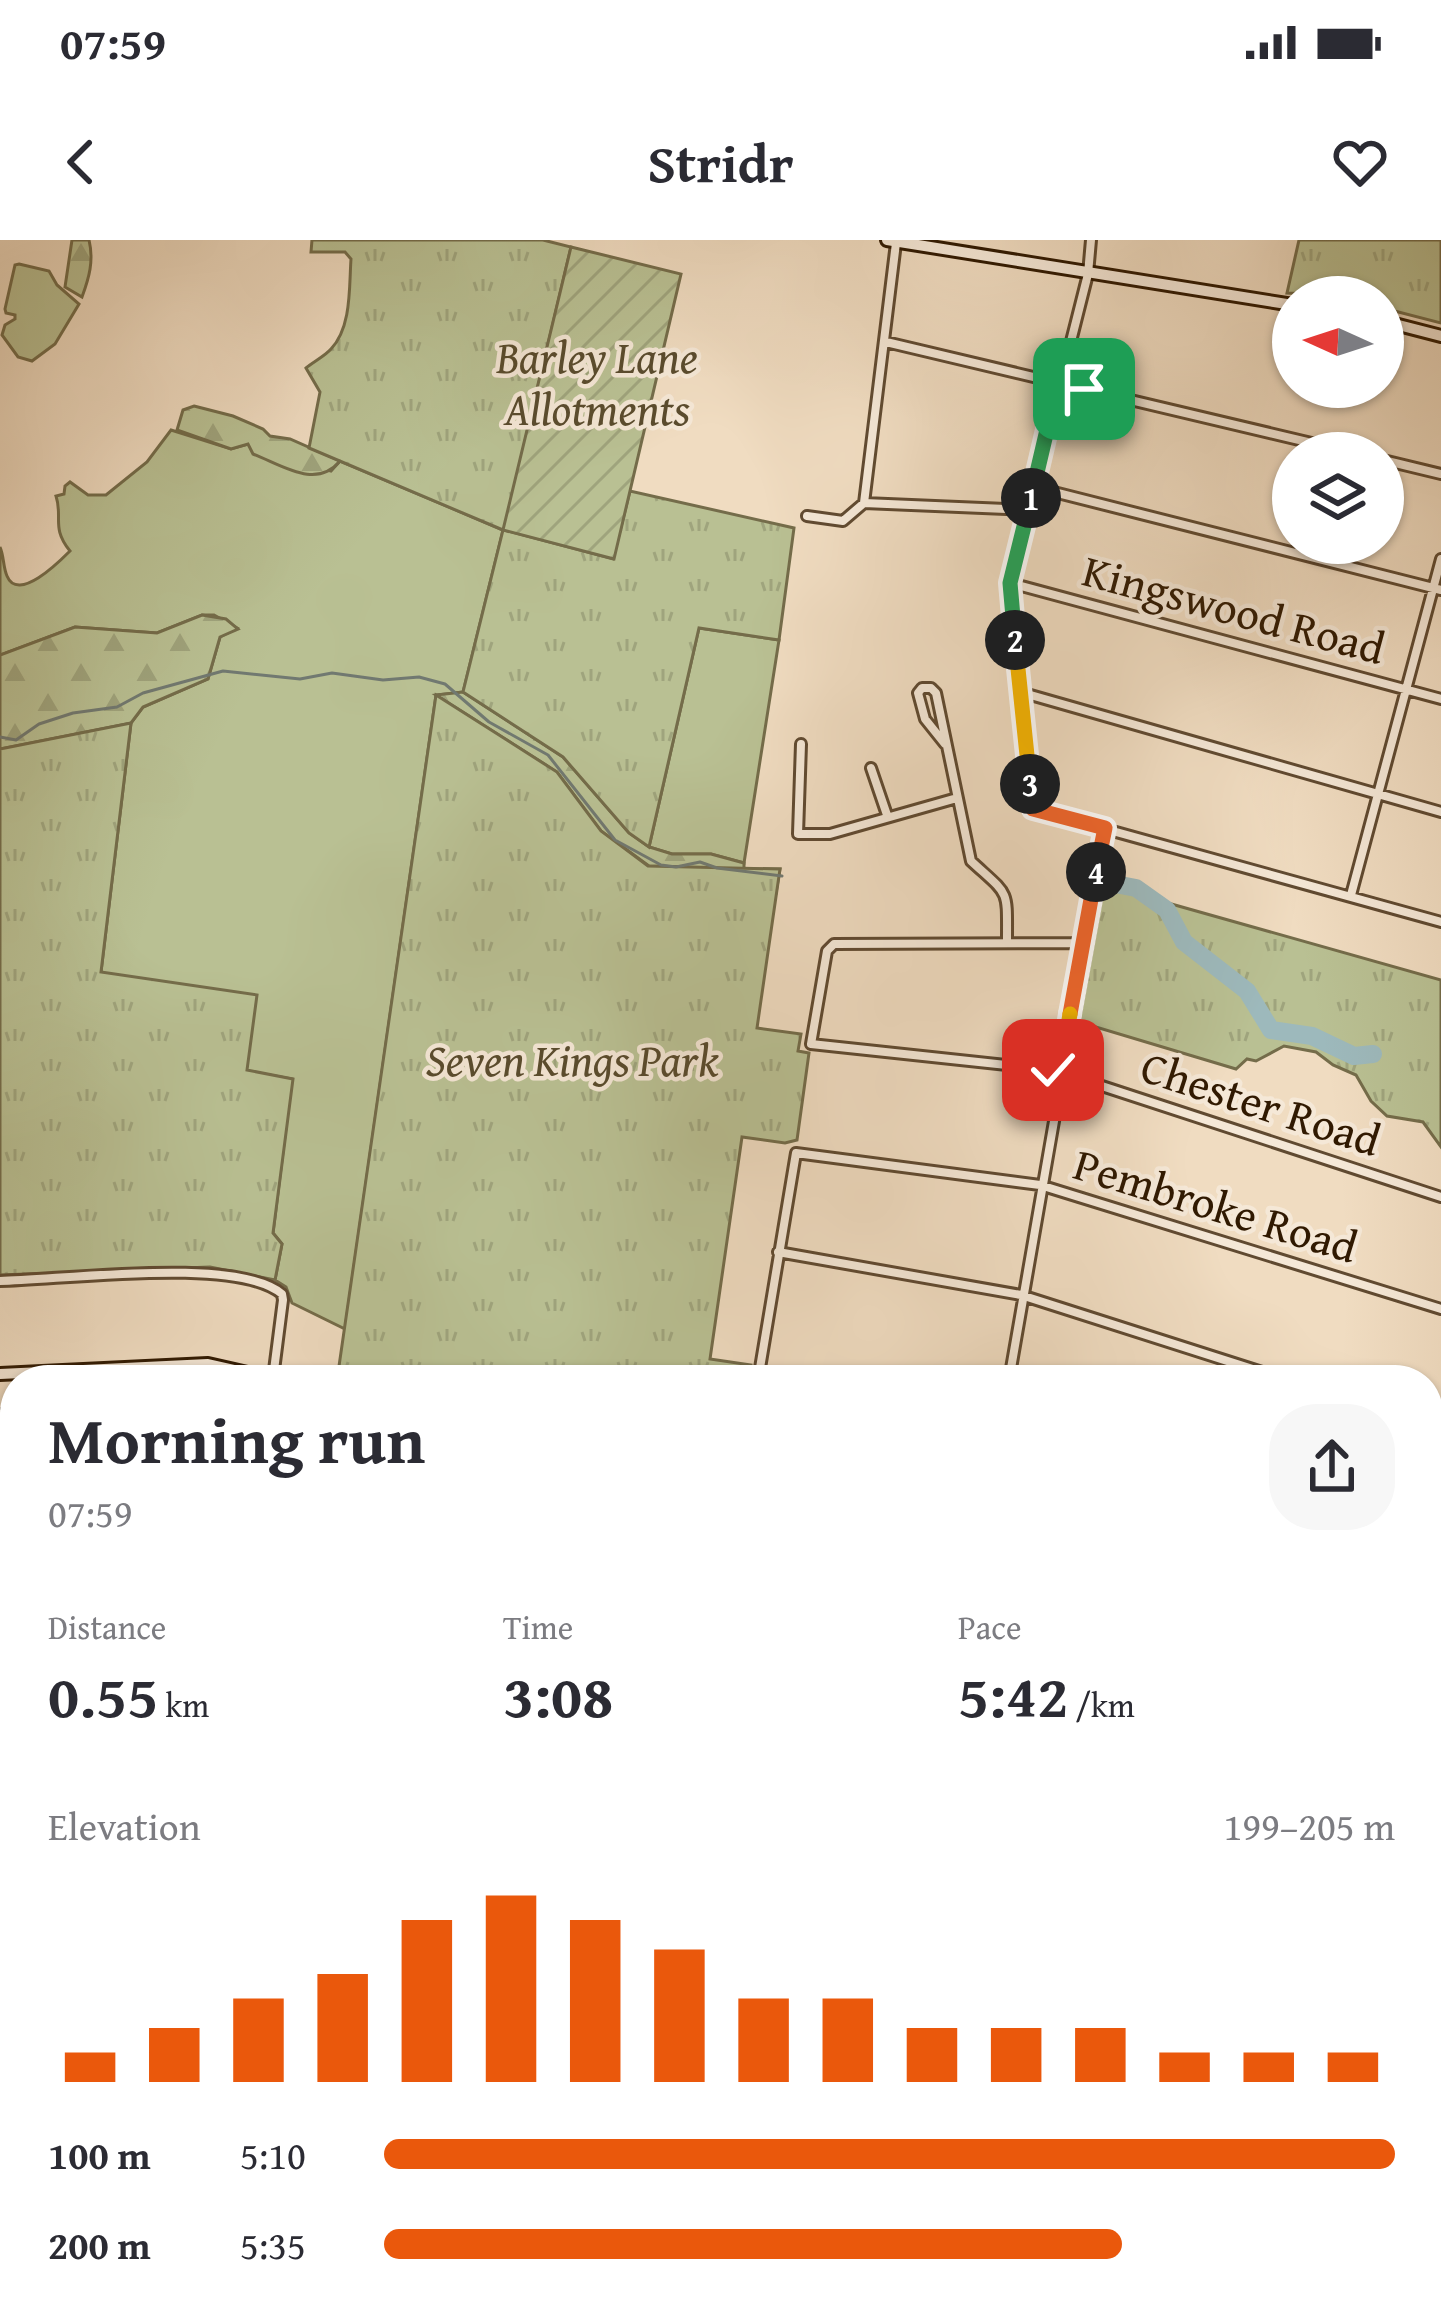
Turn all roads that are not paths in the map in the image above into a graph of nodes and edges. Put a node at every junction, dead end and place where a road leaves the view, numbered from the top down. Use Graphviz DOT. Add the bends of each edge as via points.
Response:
graph roads {
  1 [pos="981,240"];
  2 [pos="1091,241"];
  3 [pos="892,242"];
  4 [pos="978,257"];
  5 [pos="1088,274"];
  6 [pos="1272,302"];
  7 [pos="1404,326"];
  8 [pos="1441,336"];
  9 [pos="886,342"];
  10 [pos="1058,383"];
  11 [pos="1272,434"];
  12 [pos="1404,465"];
  13 [pos="1441,473"];
  14 [pos="1034,487"];
  15 [pos="864,503"];
  16 [pos="1028,510"];
  17 [pos="807,516"];
  18 [pos="1441,559"];
  19 [pos="1010,583"];
  20 [pos="1437,589"];
  21 [pos="1407,690"];
  22 [pos="1020,692"];
  23 [pos="1441,699"];
  24 [pos="801,744"];
  25 [pos="945,744"];
  26 [pos="871,767"];
  27 [pos="1377,795"];
  28 [pos="957,798"];
  29 [pos="1441,812"];
  30 [pos="886,815"];
  31 [pos="1105,828"];
  32 [pos="1351,895"];
  33 [pos="1441,922"];
  34 [pos="1007,941"];
  35 [pos="1083,943"];
  36 [pos="1060,1073"];
  37 [pos="1040,1186"];
  38 [pos="1441,1197"];
  39 [pos="778,1252"];
  40 [pos="0,1281"];
  41 [pos="1021,1295"];
  42 [pos="1441,1309"];
  43 [pos="276,1365"];
  44 [pos="760,1365"];
  45 [pos="1011,1365"];
  46 [pos="1240,1365"];
  1 -- 4 [label="street"];
  2 -- 5 [label="street"];
  3 -- 4 [label="main road"];
  3 -- 9 [label="street"];
  4 -- 5 [label="main road"];
  5 -- 6 [label="main road"];
  5 -- 10 [label="street"];
  7 -- 8 [label="main road"];
  9 -- 10 [label="street"];
  9 -- 15 [label="street"];
  10 -- 11 [label="street"];
  10 -- 14 [label="street"];
  12 -- 13 [label="street"];
  14 -- 16 [label="street"];
  14 -- 20 [label="street"];
  15 -- 16 [label="street"];
  15 -- 17 [label="street" via="843,521"];
  16 -- 19 [label="street"];
  18 -- 20 [label="street"];
  19 -- 21 [label="street, Kingswood Road"];
  19 -- 22 [label="street"];
  20 -- 21 [label="street"];
  21 -- 23 [label="street, Kingswood Road"];
  21 -- 27 [label="street"];
  22 -- 27 [label="street"];
  22 -- 31 [label="street" via="1033,809"];
  24 -- 30 [label="street" via="798,834 830,834"];
  25 -- 25 [label="street" via="925,719 922,688 936,693"];
  25 -- 28 [label="street"];
  26 -- 30 [label="street"];
  27 -- 29 [label="street"];
  27 -- 32 [label="street"];
  28 -- 30 [label="street"];
  28 -- 34 [label="street" via="971,861 1007,895"];
  31 -- 32 [label="street"];
  31 -- 35 [label="street"];
  32 -- 33 [label="street"];
  34 -- 35 [label="street"];
  34 -- 36 [label="street, Chester Road" via="830,946 811,1044"];
  35 -- 36 [label="street"];
  36 -- 37 [label="street"];
  36 -- 38 [label="street, Chester Road"];
  37 -- 39 [label="street, Pembroke Road" via="796,1153"];
  37 -- 41 [label="street"];
  37 -- 42 [label="street, Pembroke Road"];
  39 -- 41 [label="street"];
  39 -- 44 [label="street"];
  40 -- 43 [label="street" via="211,1273 269,1284 283,1300"];
  41 -- 45 [label="street"];
  41 -- 46 [label="street"];
}
